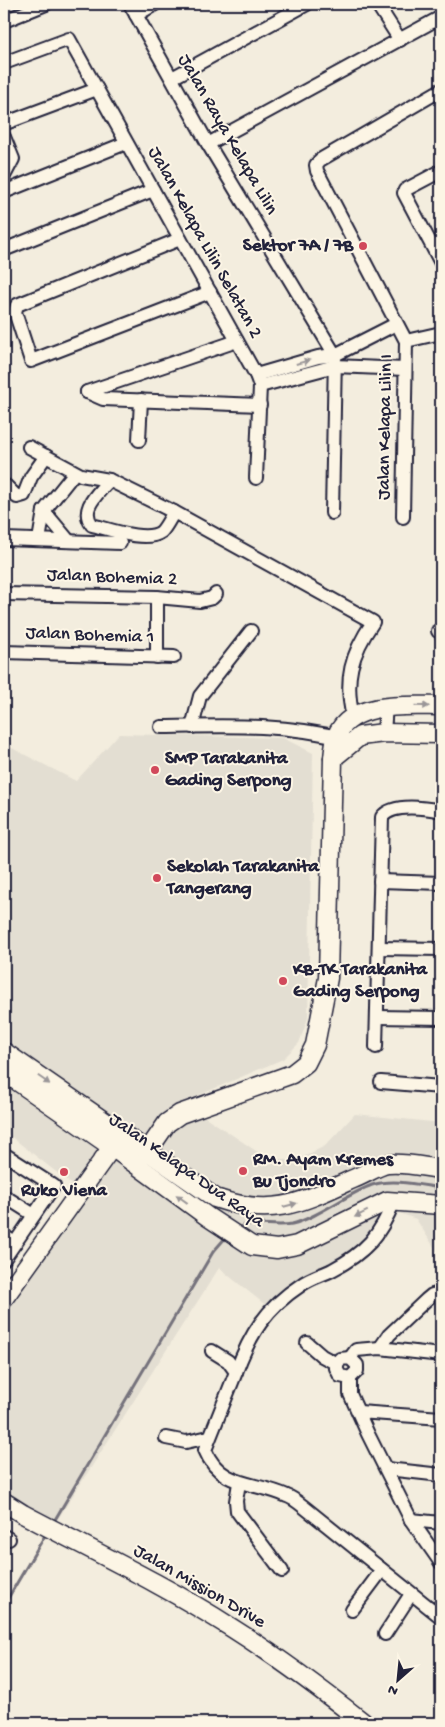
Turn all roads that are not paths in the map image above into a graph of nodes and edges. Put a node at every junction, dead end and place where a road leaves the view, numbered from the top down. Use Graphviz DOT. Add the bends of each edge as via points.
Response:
graph roads {
  1 [pos="46,4"];
  2 [pos="155,4"];
  3 [pos="307,4"];
  4 [pos="377,4"];
  5 [pos="20,8"];
  6 [pos="133,9"];
  7 [pos="441,16"];
  8 [pos="4,21"];
  9 [pos="400,40"];
  10 [pos="4,63"];
  11 [pos="172,78"];
  12 [pos="97,89"];
  13 [pos="437,93"];
  14 [pos="6,123"];
  15 [pos="4,136"];
  16 [pos="126,143"];
  17 [pos="208,144"];
  18 [pos="441,171"];
  19 [pos="4,176"];
  20 [pos="153,190"];
  21 [pos="4,192"];
  22 [pos="180,239"];
  23 [pos="5,246"];
  24 [pos="441,264"];
  25 [pos="210,292"];
  26 [pos="396,324"];
  27 [pos="441,333"];
  28 [pos="237,341"];
  29 [pos="406,341"];
  30 [pos="335,361"];
  31 [pos="406,369"];
  32 [pos="258,380"];
  33 [pos="141,400"];
  34 [pos="260,405"];
  35 [pos="139,440"];
  36 [pos="29,447"];
  37 [pos="46,456"];
  38 [pos="72,476"];
  39 [pos="256,478"];
  40 [pos="110,480"];
  41 [pos="6,486"];
  42 [pos="44,511"];
  43 [pos="174,512"];
  44 [pos="332,513"];
  45 [pos="403,517"];
  46 [pos="4,539"];
  47 [pos="38,540"];
  48 [pos="69,541"];
  49 [pos="120,543"];
  50 [pos="4,594"];
  51 [pos="216,594"];
  52 [pos="157,597"];
  53 [pos="251,631"];
  54 [pos="4,652"];
  55 [pos="157,657"];
  56 [pos="174,658"];
  57 [pos="386,705"];
  58 [pos="441,706"];
  59 [pos="353,717"];
  60 [pos="161,727"];
  61 [pos="192,727"];
  62 [pos="384,733"];
  63 [pos="441,734"];
  64 [pos="344,739"];
  65 [pos="441,810"];
  66 [pos="380,881"];
  67 [pos="441,883"];
  68 [pos="379,948"];
  69 [pos="441,949"];
  70 [pos="377,1017"];
  71 [pos="441,1018"];
  72 [pos="376,1048"];
  73 [pos="4,1052"];
  74 [pos="4,1072"];
  75 [pos="381,1082"];
  76 [pos="441,1087"];
  77 [pos="112,1147"];
  78 [pos="147,1152"];
  79 [pos="4,1154"];
  80 [pos="441,1169"];
  81 [pos="4,1196"];
  82 [pos="215,1198"];
  83 [pos="394,1201"];
  84 [pos="441,1205"];
  85 [pos="34,1215"];
  86 [pos="205,1215"];
  87 [pos="4,1236"];
  88 [pos="15,1243"];
  89 [pos="4,1259"];
  90 [pos="441,1293"];
  91 [pos="4,1298"];
  92 [pos="307,1343"];
  93 [pos="380,1348"];
  94 [pos="212,1351"];
  95 [pos="441,1355"];
  96 [pos="350,1358"];
  97 [pos="337,1364"];
  98 [pos="236,1372"];
  99 [pos="350,1378"];
  100 [pos="359,1412"];
  101 [pos="441,1418"];
  102 [pos="209,1437"];
  103 [pos="166,1438"];
  104 [pos="387,1469"];
  105 [pos="441,1474"];
  106 [pos="239,1483"];
  107 [pos="4,1502"];
  108 [pos="411,1520"];
  109 [pos="441,1523"];
  110 [pos="441,1563"];
  111 [pos="382,1570"];
  112 [pos="282,1571"];
  113 [pos="411,1594"];
  114 [pos="352,1610"];
  115 [pos="441,1617"];
  116 [pos="385,1634"];
  117 [pos="364,1723"];
  1 -- 5 [label="street"];
  2 -- 6 [label="street"];
  3 -- 11 [label="street"];
  4 -- 9 [label="street"];
  5 -- 8 [label="street"];
  6 -- 11 [label="street, Jalan Raya Kelapa Lilin"];
  7 -- 9 [label="street"];
  9 -- 17 [label="street"];
  10 -- 12 [label="street, Jalan Kelapa Lilin Selatan 2" via="69,39"];
  11 -- 17 [label="street, Jalan Raya Kelapa Lilin"];
  12 -- 14 [label="street"];
  12 -- 16 [label="street, Jalan Kelapa Lilin Selatan 2"];
  13 -- 26 [label="street, Jalan Kelapa Lilin I" via="316,165"];
  15 -- 19 [label="street" via="13,159"];
  16 -- 20 [label="street, Jalan Kelapa Lilin Selatan 2"];
  16 -- 21 [label="street"];
  17 -- 30 [label="street, Jalan Raya Kelapa Lilin"];
  18 -- 24 [label="street" via="404,193"];
  20 -- 22 [label="street, Jalan Kelapa Lilin Selatan 2"];
  20 -- 23 [label="street"];
  22 -- 25 [label="street, Jalan Kelapa Lilin Selatan 2"];
  22 -- 25 [label="street" via="17,305 15,312 31,361"];
  25 -- 28 [label="street, Jalan Kelapa Lilin Selatan 2"];
  26 -- 29 [label="street, Jalan Kelapa Lilin I"];
  26 -- 30 [label="street"];
  27 -- 29 [label="street"];
  28 -- 32 [label="street, Jalan Kelapa Lilin Selatan 2"];
  28 -- 33 [label="street" via="87,392 102,399"];
  29 -- 31 [label="street, Jalan Kelapa Lilin I"];
  30 -- 31 [label="street"];
  30 -- 32 [label="street"];
  30 -- 44 [label="street"];
  31 -- 45 [label="street, Jalan Kelapa Lilin I"];
  32 -- 34 [label="street, Jalan Kelapa Lilin Selatan 2"];
  33 -- 34 [label="street"];
  33 -- 35 [label="street"];
  34 -- 39 [label="street, Jalan Kelapa Lilin Selatan 2"];
  36 -- 37 [label="street"];
  37 -- 40 [label="street" via="81,475"];
  37 -- 41 [label="street" via="30,477 24,496 17,496"];
  38 -- 42 [label="street"];
  40 -- 43 [label="street"];
  40 -- 43 [label="street" via="88,509 88,520 92,525 137,536 151,536 161,531"];
  42 -- 47 [label="street"];
  42 -- 48 [label="street"];
  43 -- 59 [label="street" via="373,622 354,654 348,693"];
  46 -- 47 [label="street"];
  47 -- 48 [label="street"];
  48 -- 49 [label="street"];
  50 -- 52 [label="street, Jalan Bohemia 2"];
  51 -- 52 [label="street, Jalan Bohemia 2" via="200,601"];
  52 -- 55 [label="street"];
  53 -- 61 [label="street" via="200,696"];
  54 -- 55 [label="street, Jalan Bohemia 1"];
  55 -- 56 [label="street, Jalan Bohemia 1"];
  57 -- 58 [label="street, one-way"];
  57 -- 59 [label="street"];
  57 -- 62 [label="street"];
  59 -- 64 [label="street" via="343,726"];
  60 -- 61 [label="street"];
  61 -- 64 [label="street" via="257,727 321,732"];
  62 -- 63 [label="street"];
  62 -- 64 [label="street"];
  64 -- 78 [label="street" via="333,758 328,978 315,1044 306,1063 292,1074 174,1118"];
  65 -- 66 [label="street" via="386,811 382,817"];
  66 -- 67 [label="street"];
  66 -- 68 [label="street"];
  68 -- 69 [label="street"];
  68 -- 70 [label="street"];
  70 -- 71 [label="street"];
  70 -- 72 [label="street"];
  73 -- 78 [label="street, Jalan Kelapa Dua Raya, one-way"];
  74 -- 77 [label="street, Jalan Kelapa Dua Raya"];
  75 -- 76 [label="street"];
  86 -- 77 [label="street, Jalan Kelapa Dua Raya, one-way"];
  77 -- 91 [label="street"];
  78 -- 82 [label="street, Jalan Kelapa Dua Raya"];
  79 -- 85 [label="street" via="54,1186"];
  82 -- 80 [label="street, Jalan Kelapa Dua Raya, one-way" via="236,1205 286,1207 387,1164"];
  81 -- 85 [label="street"];
  82 -- 86 [label="street"];
  83 -- 84 [label="street, Jalan Kelapa Dua Raya"];
  83 -- 86 [label="street, Jalan Kelapa Dua Raya, one-way" via="387,1201 297,1245 277,1249 252,1246"];
  83 -- 98 [label="street" via="372,1244 334,1269 301,1284 268,1312 248,1340"];
  85 -- 88 [label="street"];
  87 -- 88 [label="street"];
  88 -- 89 [label="street"];
  90 -- 93 [label="street" via="426,1300"];
  92 -- 97 [label="street"];
  93 -- 95 [label="street"];
  93 -- 96 [label="street" via="356,1350"];
  94 -- 98 [label="street" via="228,1360"];
  96 -- 97 [label="street" via="340,1359"];
  96 -- 99 [label="street" via="357,1366"];
  97 -- 99 [label="street" via="337,1373"];
  98 -- 102 [label="street"];
  99 -- 100 [label="street" via="350,1394"];
  100 -- 101 [label="street"];
  100 -- 104 [label="street"];
  102 -- 103 [label="street" via="186,1442"];
  102 -- 106 [label="street" via="204,1450 210,1463"];
  104 -- 105 [label="street"];
  104 -- 108 [label="street"];
  106 -- 111 [label="street" via="287,1495"];
  106 -- 112 [label="street" via="237,1511"];
  107 -- 117 [label="street, Jalan Mission Drive" via="232,1628 278,1658"];
  108 -- 109 [label="street"];
  108 -- 110 [label="street"];
  111 -- 113 [label="street"];
  111 -- 114 [label="street"];
  113 -- 115 [label="street"];
  113 -- 116 [label="street"];
}
